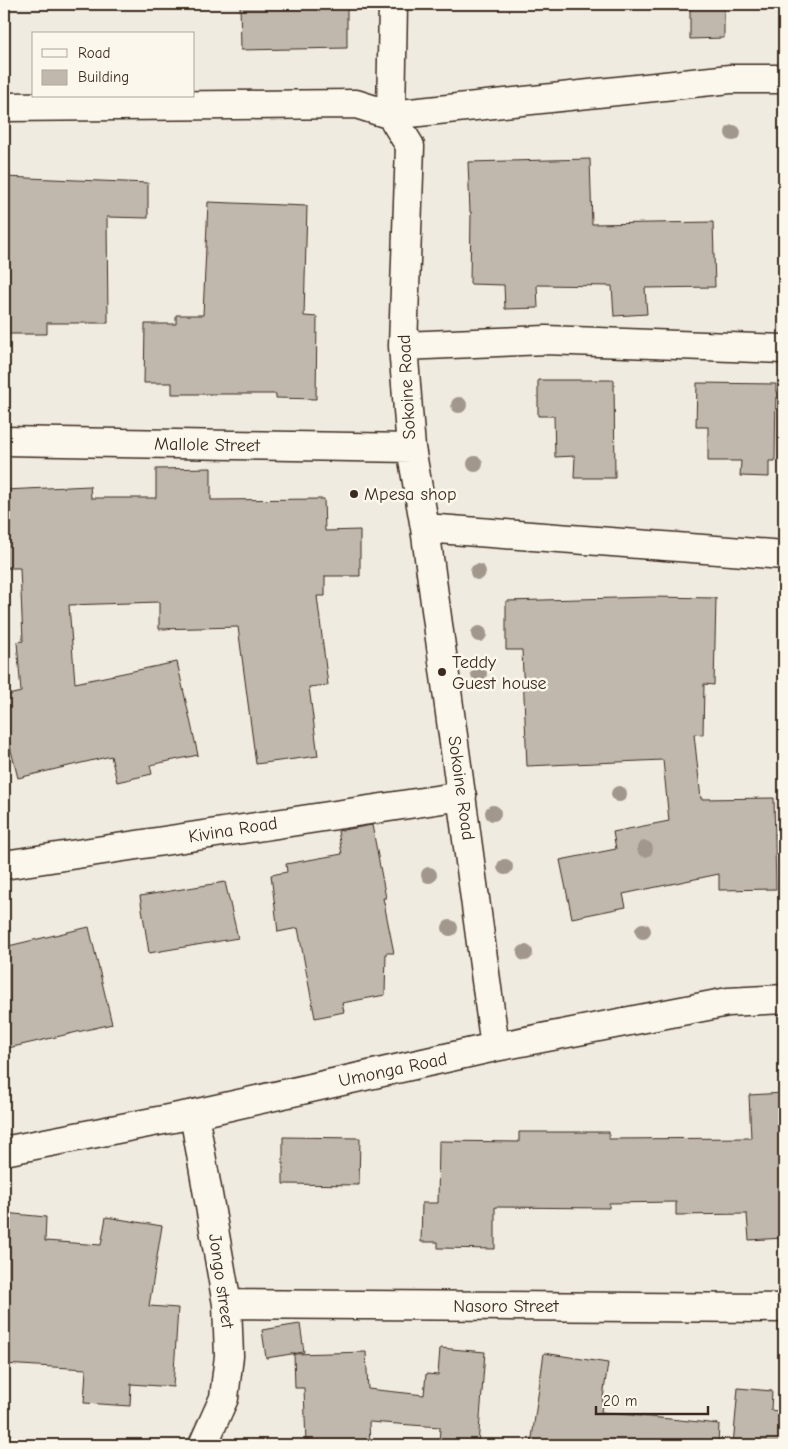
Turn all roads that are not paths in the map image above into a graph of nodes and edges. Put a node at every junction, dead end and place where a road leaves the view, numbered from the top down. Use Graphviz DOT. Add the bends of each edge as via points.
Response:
graph roads {
  1 [pos="393,4"];
  2 [pos="784,78"];
  3 [pos="4,107"];
  4 [pos="391,115"];
  5 [pos="403,346"];
  6 [pos="784,349"];
  7 [pos="4,441"];
  8 [pos="411,448"];
  9 [pos="425,528"];
  10 [pos="784,555"];
  11 [pos="462,796"];
  12 [pos="4,865"];
  13 [pos="784,999"];
  14 [pos="495,1047"];
  15 [pos="194,1114"];
  16 [pos="4,1151"];
  17 [pos="227,1304"];
  18 [pos="784,1308"];
  19 [pos="203,1445"];
  1 -- 4 [label="street"];
  2 -- 4 [label="street" via="730,79"];
  3 -- 4 [label="street" via="356,104"];
  4 -- 5 [label="street, Sokoine Road" via="410,146"];
  5 -- 6 [label="street" via="546,340"];
  5 -- 8 [label="street, Sokoine Road"];
  7 -- 8 [label="street, Mallole Street"];
  8 -- 9 [label="street, Sokoine Road"];
  9 -- 10 [label="street"];
  9 -- 11 [label="street, Sokoine Road"];
  11 -- 12 [label="street, Kivina Road"];
  11 -- 14 [label="street, Sokoine Road"];
  13 -- 14 [label="street, Umonga Road" via="728,1002"];
  14 -- 15 [label="street, Umonga Road"];
  15 -- 16 [label="street, Umonga Road"];
  15 -- 17 [label="street, Jongo street"];
  17 -- 18 [label="street, Nasoro Street"];
  17 -- 19 [label="street, Jongo street" via="229,1356 224,1398"];
}
